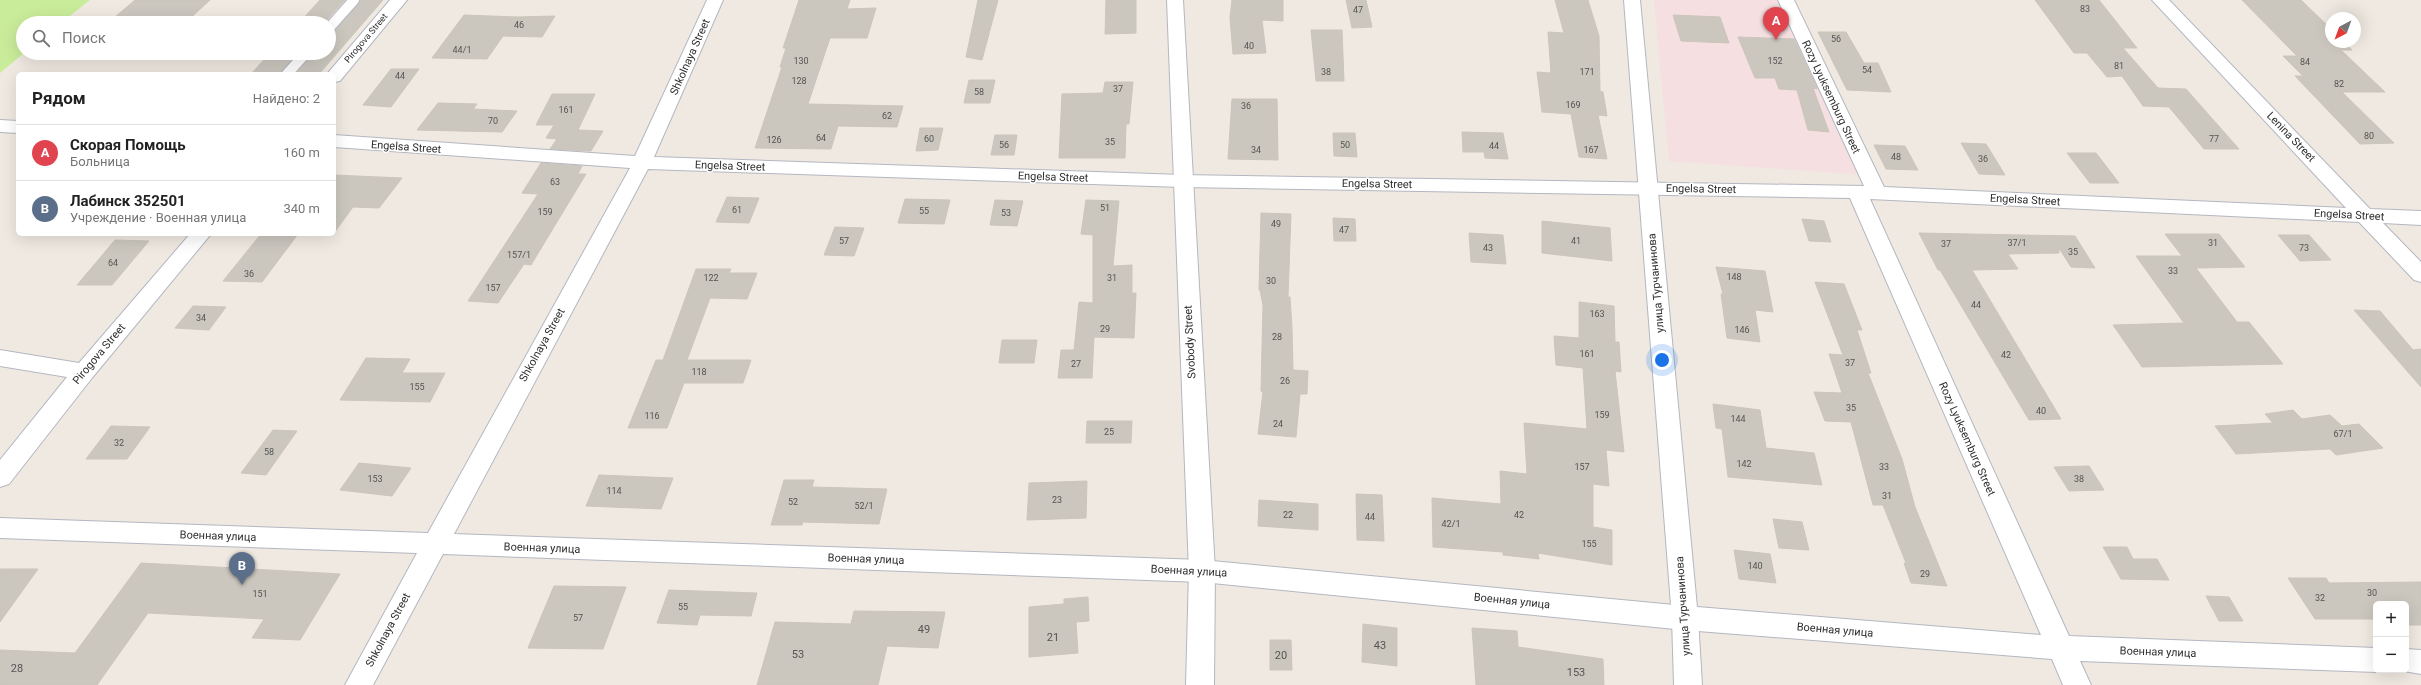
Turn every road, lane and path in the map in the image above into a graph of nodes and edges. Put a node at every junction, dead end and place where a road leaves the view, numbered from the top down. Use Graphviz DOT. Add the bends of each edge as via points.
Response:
graph roads {
  1 [pos="354,0"];
  2 [pos="399,0"];
  3 [pos="715,0"];
  4 [pos="1175,0"];
  5 [pos="1632,0"];
  6 [pos="1786,0"];
  7 [pos="2160,0"];
  8 [pos="336,20"];
  9 [pos="300,60"];
  10 [pos="289,72"];
  11 [pos="336,75"];
  12 [pos="0,126"];
  13 [pos="16,127"];
  14 [pos="336,142"];
  15 [pos="642,163"];
  16 [pos="1182,181"];
  17 [pos="1648,187"];
  18 [pos="1867,193"];
  19 [pos="2366,216"];
  20 [pos="2421,218"];
  21 [pos="199,236"];
  22 [pos="2421,275"];
  23 [pos="0,358"];
  24 [pos="84,372"];
  25 [pos="0,477"];
  26 [pos="0,528"];
  27 [pos="434,544"];
  28 [pos="1202,571"];
  29 [pos="1684,618"];
  30 [pos="2061,648"];
  31 [pos="2373,660"];
  32 [pos="2409,661"];
  33 [pos="2421,662"];
  34 [pos="359,685"];
  35 [pos="1200,685"];
  36 [pos="1688,685"];
  37 [pos="2077,685"];
  1 -- 8 [label="lane"];
  2 -- 11 [label="street, Pirogova Street"];
  3 -- 15 [label="street, Shkolnaya Street"];
  4 -- 16 [label="street, Svobody Street"];
  5 -- 17 [label="street, улица Турчанинова"];
  6 -- 18 [label="street, Rozy Lyuksemburg Street"];
  7 -- 19 [label="street, Lenina Street"];
  9 -- 10 [label="lane"];
  12 -- 13 [label="street"];
  14 -- 15 [label="street, Engelsa Street"];
  15 -- 16 [label="street, Engelsa Street"];
  15 -- 27 [label="street, Shkolnaya Street"];
  16 -- 17 [label="street, Engelsa Street"];
  16 -- 28 [label="street, Svobody Street"];
  17 -- 18 [label="street, Engelsa Street"];
  17 -- 29 [label="street, улица Турчанинова"];
  18 -- 19 [label="street, Engelsa Street"];
  18 -- 30 [label="street, Rozy Lyuksemburg Street"];
  19 -- 20 [label="street, Engelsa Street"];
  19 -- 22 [label="street, Lenina Street"];
  21 -- 24 [label="street, Pirogova Street"];
  23 -- 24 [label="street"];
  24 -- 25 [label="street, Pirogova Street"];
  26 -- 27 [label="street, Военная улица"];
  27 -- 28 [label="street, Военная улица"];
  27 -- 34 [label="street, Shkolnaya Street"];
  28 -- 29 [label="street, Военная улица"];
  28 -- 35 [label="street, Svobody Street"];
  29 -- 30 [label="street, Военная улица"];
  29 -- 36 [label="street, улица Турчанинова"];
  30 -- 31 [label="street, Военная улица"];
  30 -- 37 [label="street, Rozy Lyuksemburg Street"];
  32 -- 33 [label="street"];
}
